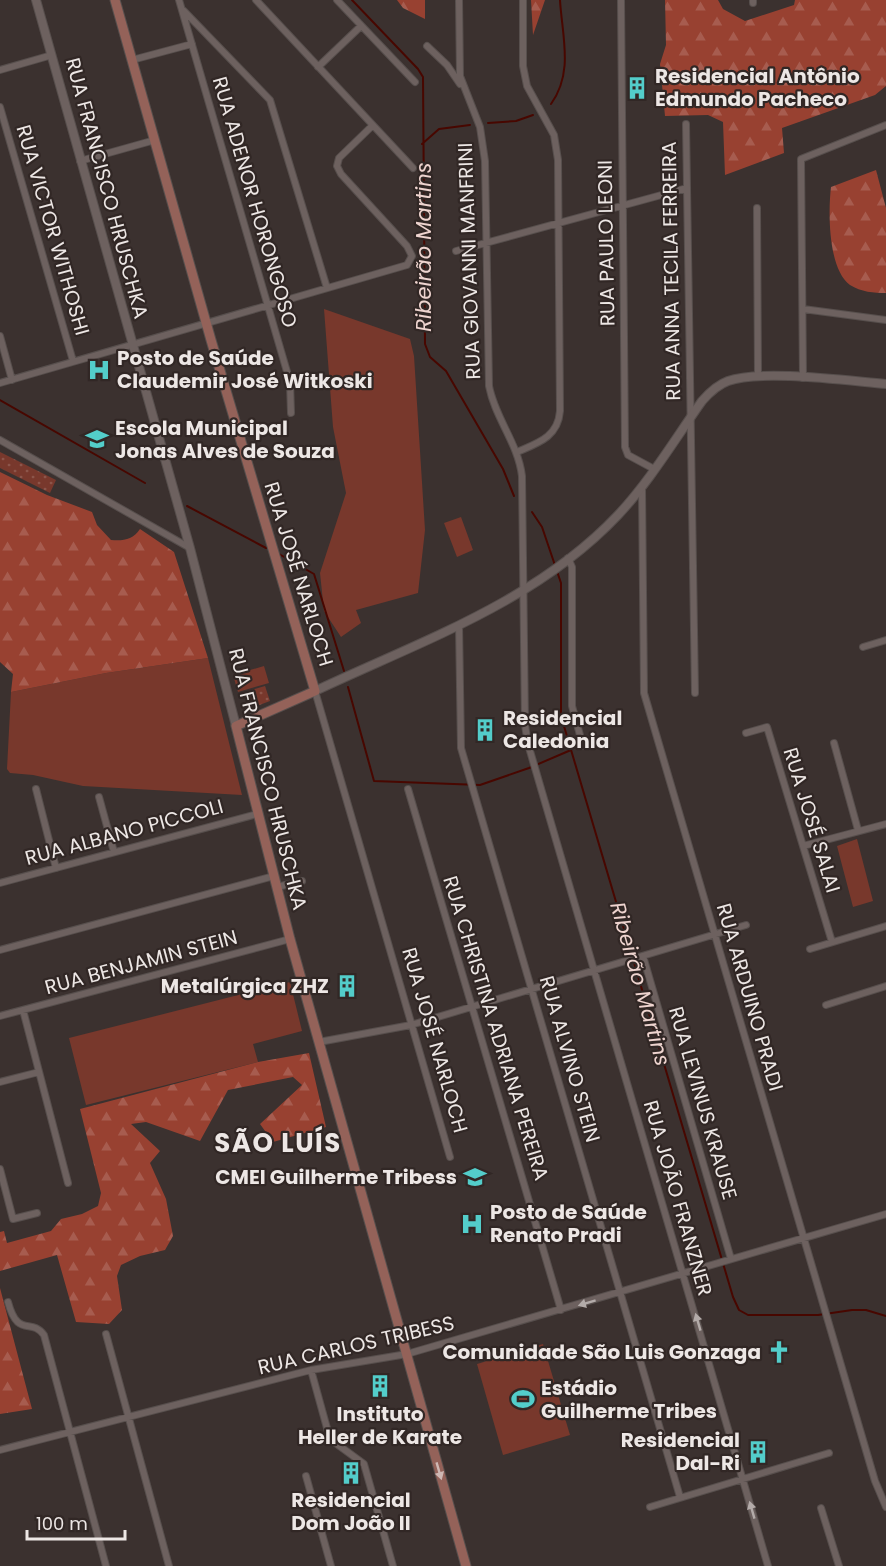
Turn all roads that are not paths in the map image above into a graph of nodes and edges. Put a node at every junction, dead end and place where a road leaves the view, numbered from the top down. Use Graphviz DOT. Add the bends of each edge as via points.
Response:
graph roads {
  1 [pos="36,0"];
  2 [pos="115,0"];
  3 [pos="180,0"];
  4 [pos="256,0"];
  5 [pos="337,0"];
  6 [pos="459,0"];
  7 [pos="523,0"];
  8 [pos="621,0"];
  9 [pos="182,9"];
  10 [pos="361,26"];
  11 [pos="192,44"];
  12 [pos="427,46"];
  13 [pos="52,56"];
  14 [pos="132,60"];
  15 [pos="318,67"];
  16 [pos="0,70"];
  17 [pos="414,82"];
  18 [pos="464,89"];
  19 [pos="0,107"];
  20 [pos="686,124"];
  21 [pos="886,125"];
  22 [pos="372,126"];
  23 [pos="154,140"];
  24 [pos="80,160"];
  25 [pos="413,168"];
  26 [pos="687,188"];
  27 [pos="622,204"];
  28 [pos="757,208"];
  29 [pos="559,222"];
  30 [pos="487,242"];
  31 [pos="456,251"];
  32 [pos="327,288"];
  33 [pos="267,305"];
  34 [pos="802,309"];
  35 [pos="886,320"];
  36 [pos="206,323"];
  37 [pos="0,336"];
  38 [pos="132,345"];
  39 [pos="74,361"];
  40 [pos="758,377"];
  41 [pos="802,378"];
  42 [pos="12,380"];
  43 [pos="0,383"];
  44 [pos="886,384"];
  45 [pos="291,413"];
  46 [pos="690,417"];
  47 [pos="0,440"];
  48 [pos="517,452"];
  49 [pos="654,469"];
  50 [pos="642,487"];
  51 [pos="190,548"];
  52 [pos="568,558"];
  53 [pos="524,591"];
  54 [pos="459,625"];
  55 [pos="886,640"];
  56 [pos="863,647"];
  57 [pos="315,691"];
  58 [pos="695,693"];
  59 [pos="236,726"];
  60 [pos="746,733"];
  61 [pos="834,743"];
  62 [pos="583,746"];
  63 [pos="36,789"];
  64 [pos="408,789"];
  65 [pos="99,797"];
  66 [pos="257,813"];
  67 [pos="886,825"];
  68 [pos="858,830"];
  69 [pos="803,846"];
  70 [pos="114,852"];
  71 [pos="56,868"];
  72 [pos="274,876"];
  73 [pos="302,881"];
  74 [pos="0,883"];
  75 [pos="277,887"];
  76 [pos="746,925"];
  77 [pos="886,926"];
  78 [pos="714,935"];
  79 [pos="290,939"];
  80 [pos="832,942"];
  81 [pos="810,949"];
  82 [pos="0,950"];
  83 [pos="640,957"];
  84 [pos="594,970"];
  85 [pos="886,986"];
  86 [pos="533,988"];
  87 [pos="826,1005"];
  88 [pos="472,1007"];
  89 [pos="23,1010"];
  90 [pos="0,1016"];
  91 [pos="411,1025"];
  92 [pos="320,1041"];
  93 [pos="39,1072"];
  94 [pos="0,1082"];
  95 [pos="450,1157"];
  96 [pos="0,1169"];
  97 [pos="68,1183"];
  98 [pos="37,1213"];
  99 [pos="886,1215"];
  100 [pos="804,1238"];
  101 [pos="729,1260"];
  102 [pos="683,1274"];
  103 [pos="620,1293"];
  104 [pos="8,1302"];
  105 [pos="561,1310"];
  106 [pos="106,1334"];
  107 [pos="407,1354"];
  108 [pos="311,1370"];
  109 [pos="129,1416"];
  110 [pos="69,1432"];
  111 [pos="0,1450"];
  112 [pos="829,1453"];
  113 [pos="306,1476"];
  114 [pos="742,1479"];
  115 [pos="680,1497"];
  116 [pos="650,1507"];
  117 [pos="886,1507"];
  118 [pos="821,1508"];
  119 [pos="106,1566"];
  120 [pos="169,1566"];
  121 [pos="331,1566"];
  122 [pos="393,1566"];
  123 [pos="466,1566"];
  124 [pos="768,1566"];
  125 [pos="839,1566"];
  1 -- 13 [label="street, RUA FRANCISCO HRUSCHKA"];
  2 -- 14 [label="main road, RUA JOSÉ NARLOCH"];
  3 -- 9 [label="street, RUA ADENOR HORONGOSO"];
  4 -- 15 [label="street"];
  5 -- 10 [label="street"];
  6 -- 18 [label="street, RUA GIOVANNI MANFRINI" via="459,67"];
  7 -- 29 [label="street" via="523,66 527,86 557,147"];
  8 -- 27 [label="street, RUA PAULO LEONI"];
  9 -- 11 [label="street, RUA ADENOR HORONGOSO"];
  9 -- 32 [label="street" via="270,100"];
  10 -- 15 [label="street"];
  10 -- 17 [label="street"];
  11 -- 14 [label="street"];
  11 -- 33 [label="street, RUA ADENOR HORONGOSO"];
  12 -- 18 [label="street"];
  13 -- 16 [label="street"];
  13 -- 24 [label="street, RUA FRANCISCO HRUSCHKA"];
  14 -- 23 [label="main road, RUA JOSÉ NARLOCH"];
  15 -- 22 [label="street"];
  18 -- 30 [label="street, RUA GIOVANNI MANFRINI" via="480,126 484,148"];
  19 -- 39 [label="street, RUA VICTOR WITHOSHI"];
  20 -- 26 [label="street, RUA ANNA TECILA FERREIRA"];
  21 -- 34 [label="street" via="801,159"];
  22 -- 25 [label="street"];
  22 -- 32 [label="street" via="339,158 337,166 412,256 407,265"];
  23 -- 24 [label="street"];
  23 -- 36 [label="main road, RUA JOSÉ NARLOCH"];
  24 -- 38 [label="street, RUA FRANCISCO HRUSCHKA"];
  26 -- 27 [label="street"];
  26 -- 46 [label="street, RUA ANNA TECILA FERREIRA"];
  27 -- 29 [label="street"];
  27 -- 49 [label="street, RUA PAULO LEONI" via="625,447 628,455"];
  28 -- 40 [label="street"];
  29 -- 30 [label="street"];
  29 -- 48 [label="street" via="560,419 550,436"];
  30 -- 31 [label="street"];
  30 -- 48 [label="street, RUA GIOVANNI MANFRINI" via="489,386 497,413"];
  32 -- 33 [label="street"];
  33 -- 36 [label="street"];
  33 -- 45 [label="street, RUA ADENOR HORONGOSO" via="290,382"];
  34 -- 35 [label="street"];
  34 -- 41 [label="street"];
  36 -- 38 [label="street"];
  36 -- 57 [label="main road, RUA JOSÉ NARLOCH"];
  37 -- 42 [label="street"];
  38 -- 39 [label="street"];
  38 -- 51 [label="street, RUA FRANCISCO HRUSCHKA"];
  39 -- 42 [label="street"];
  40 -- 41 [label="street"];
  40 -- 46 [label="street" via="727,381 714,388"];
  41 -- 44 [label="street"];
  42 -- 43 [label="street"];
  46 -- 49 [label="street"];
  46 -- 58 [label="street, RUA ANNA TECILA FERREIRA"];
  47 -- 51 [label="street"];
  48 -- 53 [label="street, RUA GIOVANNI MANFRINI" via="523,492"];
  49 -- 50 [label="street"];
  50 -- 52 [label="street" via="618,515"];
  50 -- 78 [label="street, RUA ARDUINO PRADI" via="644,693"];
  51 -- 59 [label="street, RUA FRANCISCO HRUSCHKA"];
  52 -- 53 [label="street"];
  52 -- 62 [label="street" via="572,567 572,706"];
  53 -- 54 [label="street"];
  53 -- 84 [label="street, RUA JOÃO FRANZNER" via="525,725 535,772"];
  54 -- 57 [label="street"];
  54 -- 86 [label="street, RUA ALVINO STEIN" via="460,741"];
  55 -- 56 [label="street"];
  57 -- 59 [label="main road"];
  57 -- 91 [label="street, RUA JOSÉ NARLOCH"];
  59 -- 66 [label="main road, RUA FRANCISCO HRUSCHKA"];
  60 -- 69 [label="street, RUA JOSÉ SALAI" via="767,728"];
  61 -- 68 [label="street"];
  63 -- 71 [label="street"];
  64 -- 88 [label="street, RUA CHRISTINA ADRIANA PEREIRA"];
  65 -- 70 [label="street"];
  66 -- 70 [label="street, RUA ALBANO PICCOLI"];
  66 -- 72 [label="main road, RUA FRANCISCO HRUSCHKA"];
  67 -- 68 [label="street"];
  68 -- 69 [label="street"];
  69 -- 80 [label="street, RUA JOSÉ SALAI"];
  70 -- 71 [label="street, RUA ALBANO PICCOLI"];
  71 -- 74 [label="street, RUA ALBANO PICCOLI"];
  72 -- 75 [label="main road, RUA FRANCISCO HRUSCHKA"];
  72 -- 82 [label="street"];
  73 -- 75 [label="street"];
  75 -- 79 [label="main road, RUA FRANCISCO HRUSCHKA"];
  76 -- 78 [label="street"];
  77 -- 80 [label="street"];
  78 -- 83 [label="street"];
  78 -- 100 [label="street, RUA ARDUINO PRADI"];
  79 -- 89 [label="street, RUA BENJAMIN STEIN"];
  79 -- 92 [label="main road, RUA FRANCISCO HRUSCHKA"];
  80 -- 81 [label="street"];
  83 -- 84 [label="street"];
  83 -- 101 [label="street, RUA LEVINUS KRAUSE"];
  84 -- 86 [label="street"];
  84 -- 102 [label="street, RUA JOÃO FRANZNER"];
  85 -- 87 [label="street"];
  86 -- 88 [label="street"];
  86 -- 103 [label="street, RUA ALVINO STEIN"];
  88 -- 91 [label="street"];
  88 -- 105 [label="street, RUA CHRISTINA ADRIANA PEREIRA"];
  89 -- 90 [label="street, RUA BENJAMIN STEIN"];
  89 -- 93 [label="street"];
  91 -- 92 [label="street"];
  91 -- 95 [label="street, RUA JOSÉ NARLOCH"];
  92 -- 107 [label="main road, RUA FRANCISCO HRUSCHKA"];
  93 -- 94 [label="street"];
  93 -- 97 [label="street"];
  96 -- 98 [label="street" via="13,1220"];
  99 -- 100 [label="street, RUA CARLOS TRIBESS"];
  100 -- 101 [label="street, RUA CARLOS TRIBESS"];
  100 -- 117 [label="street, RUA ARDUINO PRADI"];
  101 -- 102 [label="street, RUA CARLOS TRIBESS"];
  102 -- 103 [label="street, RUA CARLOS TRIBESS"];
  114 -- 102 [label="street, RUA JOÃO FRANZNER, one-way"];
  103 -- 105 [label="street, RUA CARLOS TRIBESS, one-way"];
  103 -- 115 [label="street, RUA ALVINO STEIN"];
  104 -- 110 [label="street" via="20,1326 39,1329 44,1335"];
  105 -- 107 [label="street, RUA CARLOS TRIBESS"];
  106 -- 109 [label="street"];
  107 -- 108 [label="street, RUA CARLOS TRIBESS"];
  107 -- 123 [label="main road, RUA FRANCISCO HRUSCHKA, one-way"];
  108 -- 109 [label="street, RUA CARLOS TRIBESS"];
  108 -- 122 [label="street" via="330,1439 364,1464"];
  109 -- 110 [label="street, RUA CARLOS TRIBESS"];
  109 -- 120 [label="street"];
  110 -- 111 [label="street, RUA CARLOS TRIBESS"];
  110 -- 119 [label="street"];
  112 -- 114 [label="street"];
  113 -- 121 [label="street"];
  114 -- 115 [label="street"];
  124 -- 114 [label="street, RUA JOÃO FRANZNER, one-way"];
  115 -- 116 [label="street"];
  118 -- 125 [label="street"];
}
